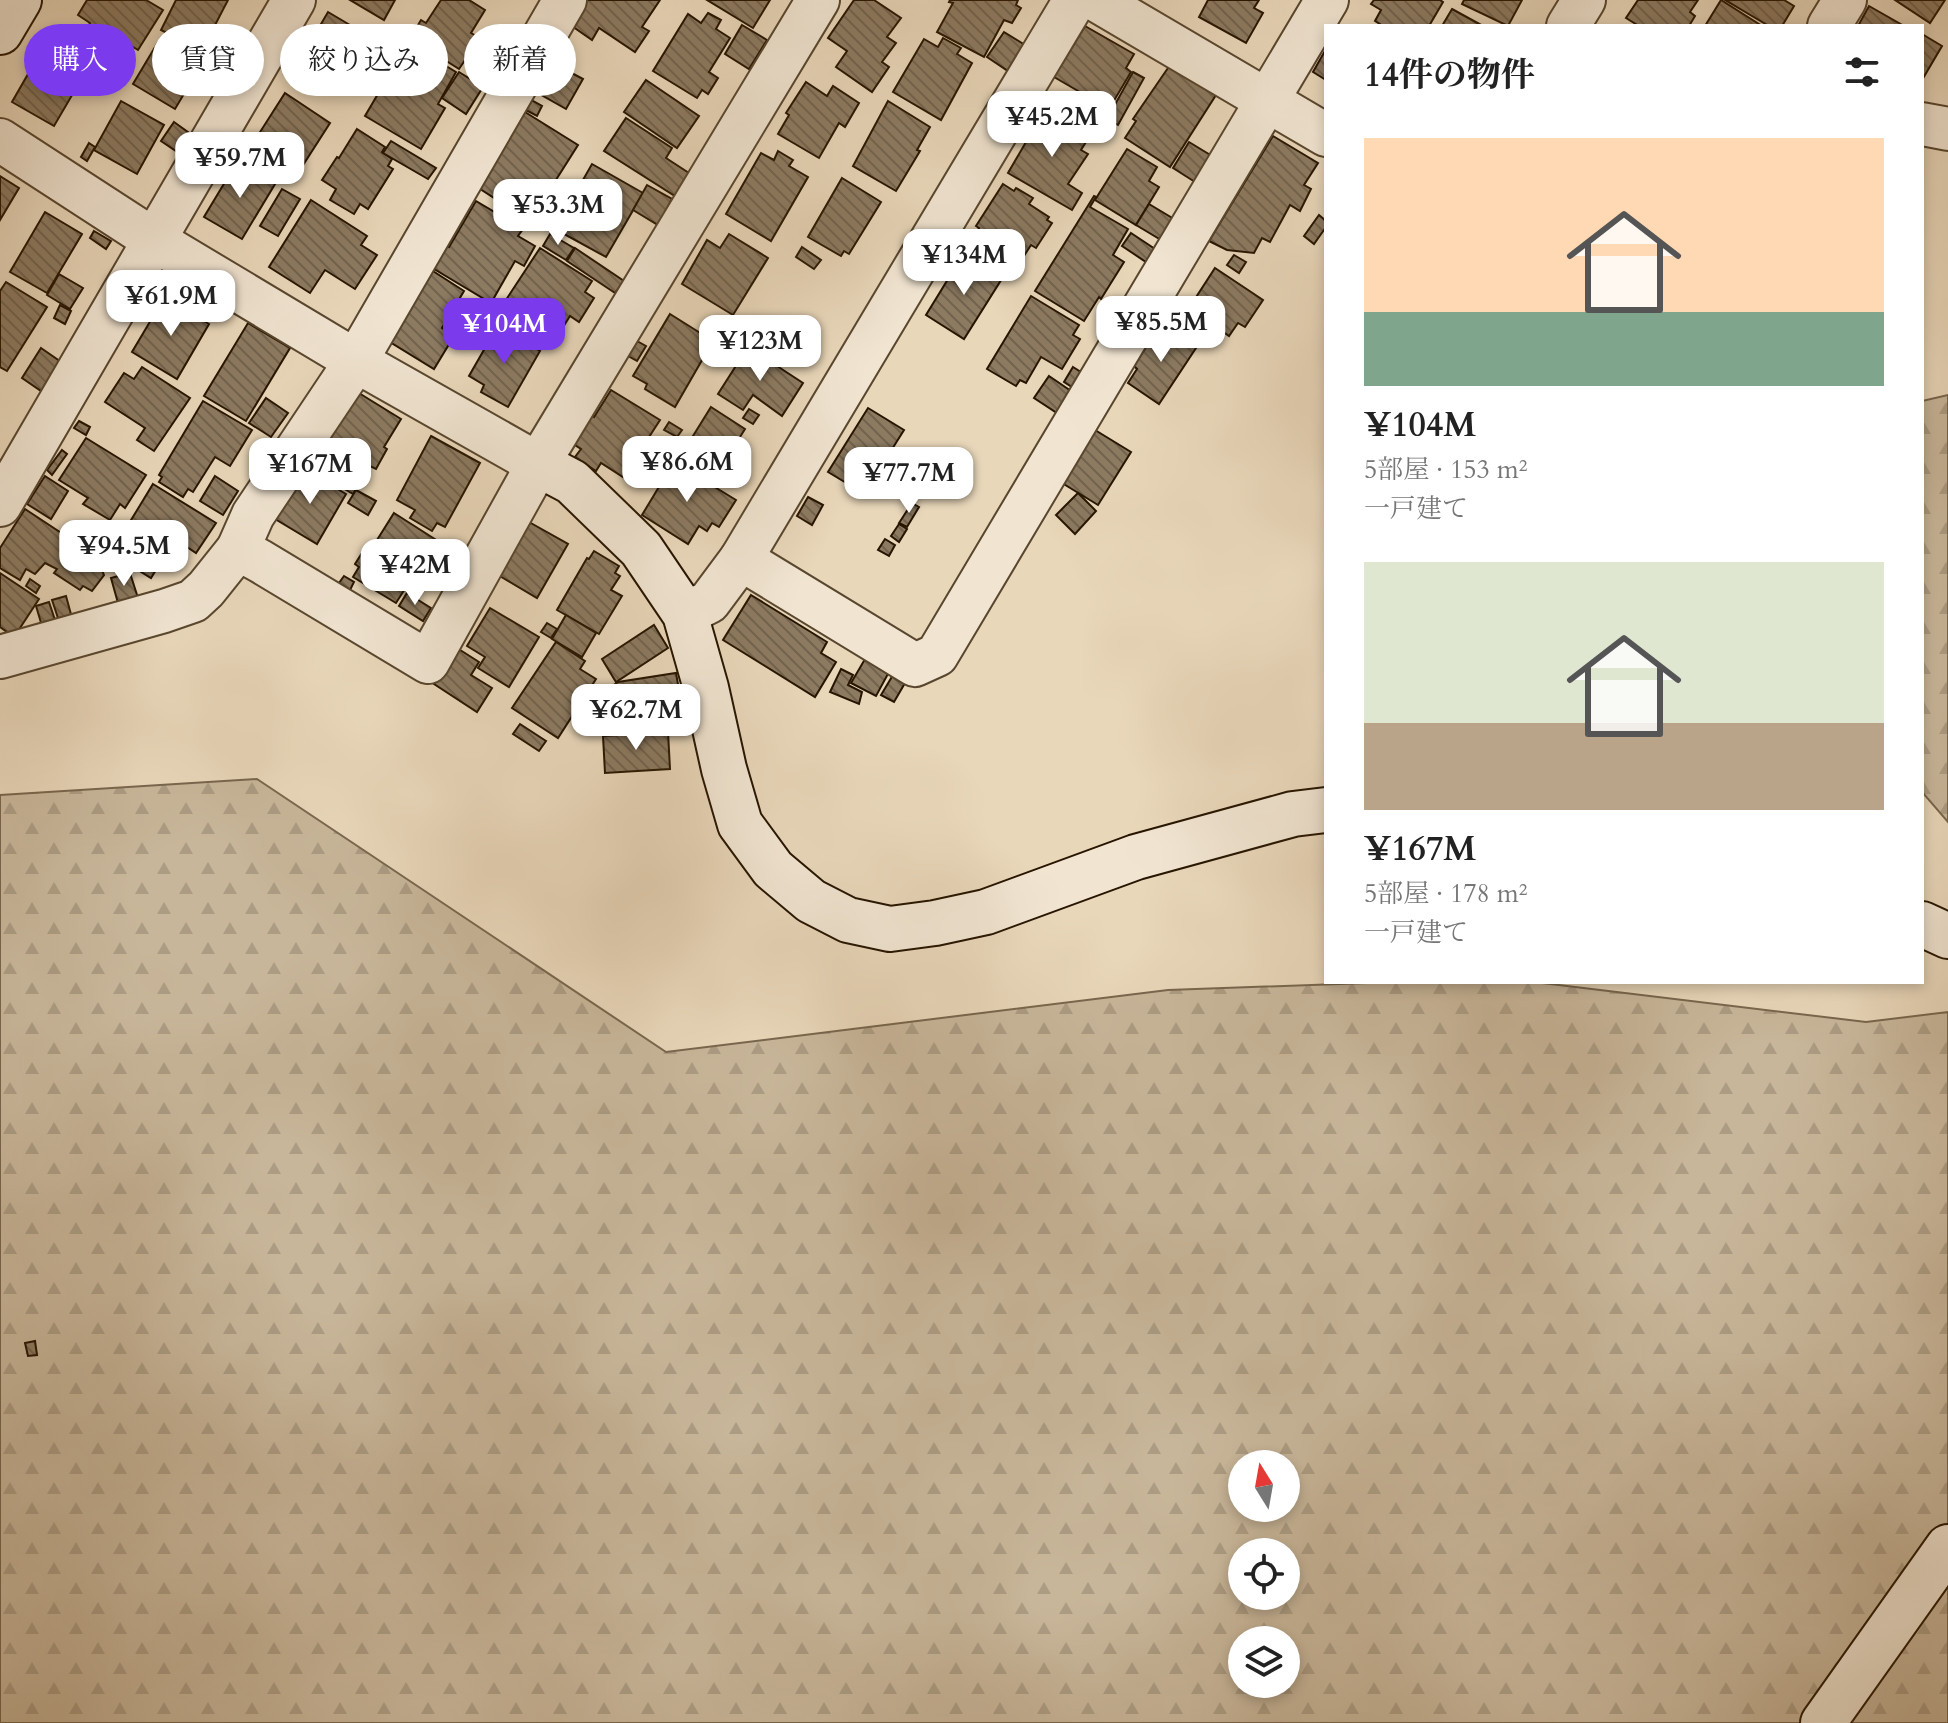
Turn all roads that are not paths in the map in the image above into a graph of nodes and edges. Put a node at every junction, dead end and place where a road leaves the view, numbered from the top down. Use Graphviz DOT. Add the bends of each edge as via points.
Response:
graph roads {
  1 [pos="19,0"];
  2 [pos="294,0"];
  3 [pos="565,0"];
  4 [pos="818,0"];
  5 [pos="1075,0"];
  6 [pos="1096,0"];
  7 [pos="1327,0"];
  8 [pos="1584,0"];
  9 [pos="1845,0"];
  10 [pos="1569,24"];
  11 [pos="1830,24"];
  12 [pos="0,32"];
  13 [pos="1268,99"];
  14 [pos="1924,124"];
  15 [pos="1948,129"];
  16 [pos="1324,134"];
  17 [pos="0,140"];
  18 [pos="154,240"];
  19 [pos="356,361"];
  20 [pos="538,464"];
  21 [pos="0,505"];
  22 [pos="238,549"];
  23 [pos="741,559"];
  24 [pos="685,614"];
  25 [pos="0,657"];
  26 [pos="1324,810"];
  27 [pos="1924,925"];
  28 [pos="1948,936"];
  29 [pos="1948,1547"];
  30 [pos="1823,1723"];
  1 -- 12 [label="street"];
  2 -- 18 [label="street"];
  3 -- 19 [label="street"];
  4 -- 20 [label="street"];
  5 -- 23 [label="street"];
  6 -- 13 [label="street"];
  7 -- 13 [label="street"];
  8 -- 10 [label="street"];
  9 -- 11 [label="street"];
  13 -- 16 [label="street"];
  13 -- 23 [label="street" via="937,655 915,665"];
  14 -- 15 [label="street"];
  17 -- 18 [label="street"];
  18 -- 19 [label="street"];
  18 -- 21 [label="street"];
  19 -- 20 [label="street"];
  19 -- 22 [label="street" via="253,515"];
  20 -- 22 [label="street" via="428,662"];
  20 -- 24 [label="street" via="572,482 641,549"];
  22 -- 25 [label="street" via="193,601"];
  23 -- 24 [label="street" via="709,602"];
  24 -- 26 [label="street" via="740,824 773,869 811,901 848,920 890,929 986,912 1136,857"];
  27 -- 28 [label="street"];
  29 -- 30 [label="street"];
}
